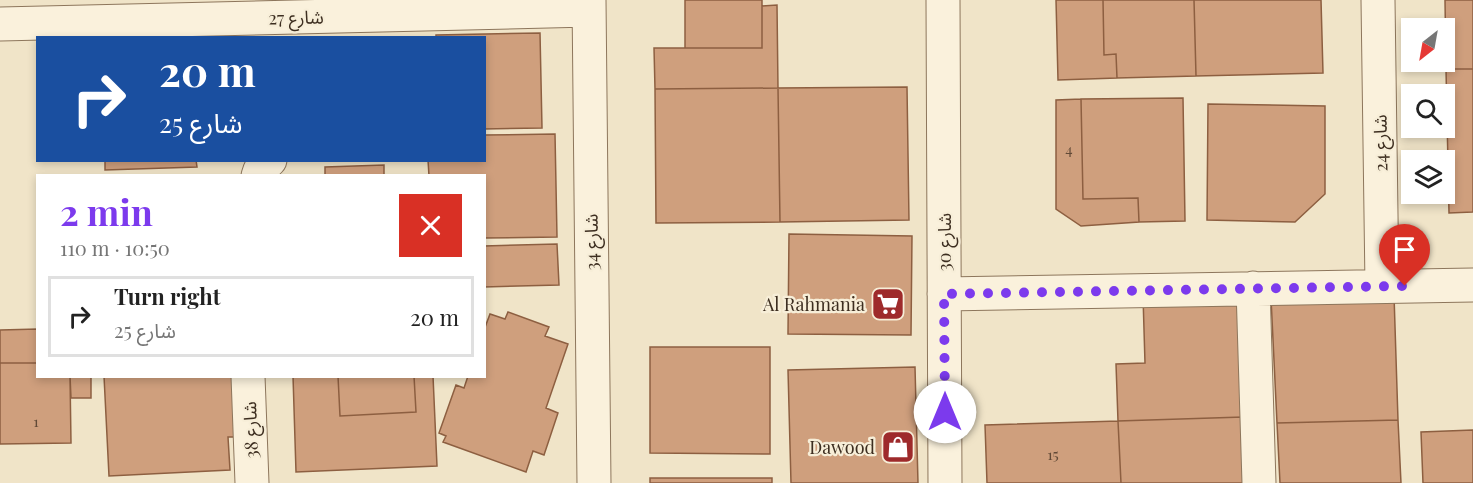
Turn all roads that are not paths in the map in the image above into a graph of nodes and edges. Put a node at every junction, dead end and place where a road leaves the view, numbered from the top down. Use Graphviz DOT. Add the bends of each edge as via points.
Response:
graph roads {
  1 [pos="943,0"];
  2 [pos="1378,0"];
  3 [pos="589,5"];
  4 [pos="277,9"];
  5 [pos="1,18"];
  6 [pos="371,26"];
  7 [pos="268,162"];
  8 [pos="259,174"];
  9 [pos="1473,285"];
  10 [pos="1382,286"];
  11 [pos="1253,288"];
  12 [pos="944,294"];
  13 [pos="248,378"];
  14 [pos="252,483"];
  15 [pos="594,483"];
  16 [pos="945,483"];
  17 [pos="1259,483"];
  1 -- 12 [label="street, شارع 30"];
  2 -- 10 [label="street, شارع 24"];
  3 -- 6 [label="street, شارع 27"];
  3 -- 15 [label="street, شارع 34"];
  4 -- 5 [label="street, شارع 27"];
  4 -- 6 [label="street, شارع 27"];
  7 -- 8 [label="street"];
  9 -- 10 [label="street"];
  10 -- 11 [label="street"];
  11 -- 12 [label="street"];
  11 -- 17 [label="street"];
  12 -- 16 [label="street, شارع 30"];
  13 -- 14 [label="street, شارع 38"];
}
